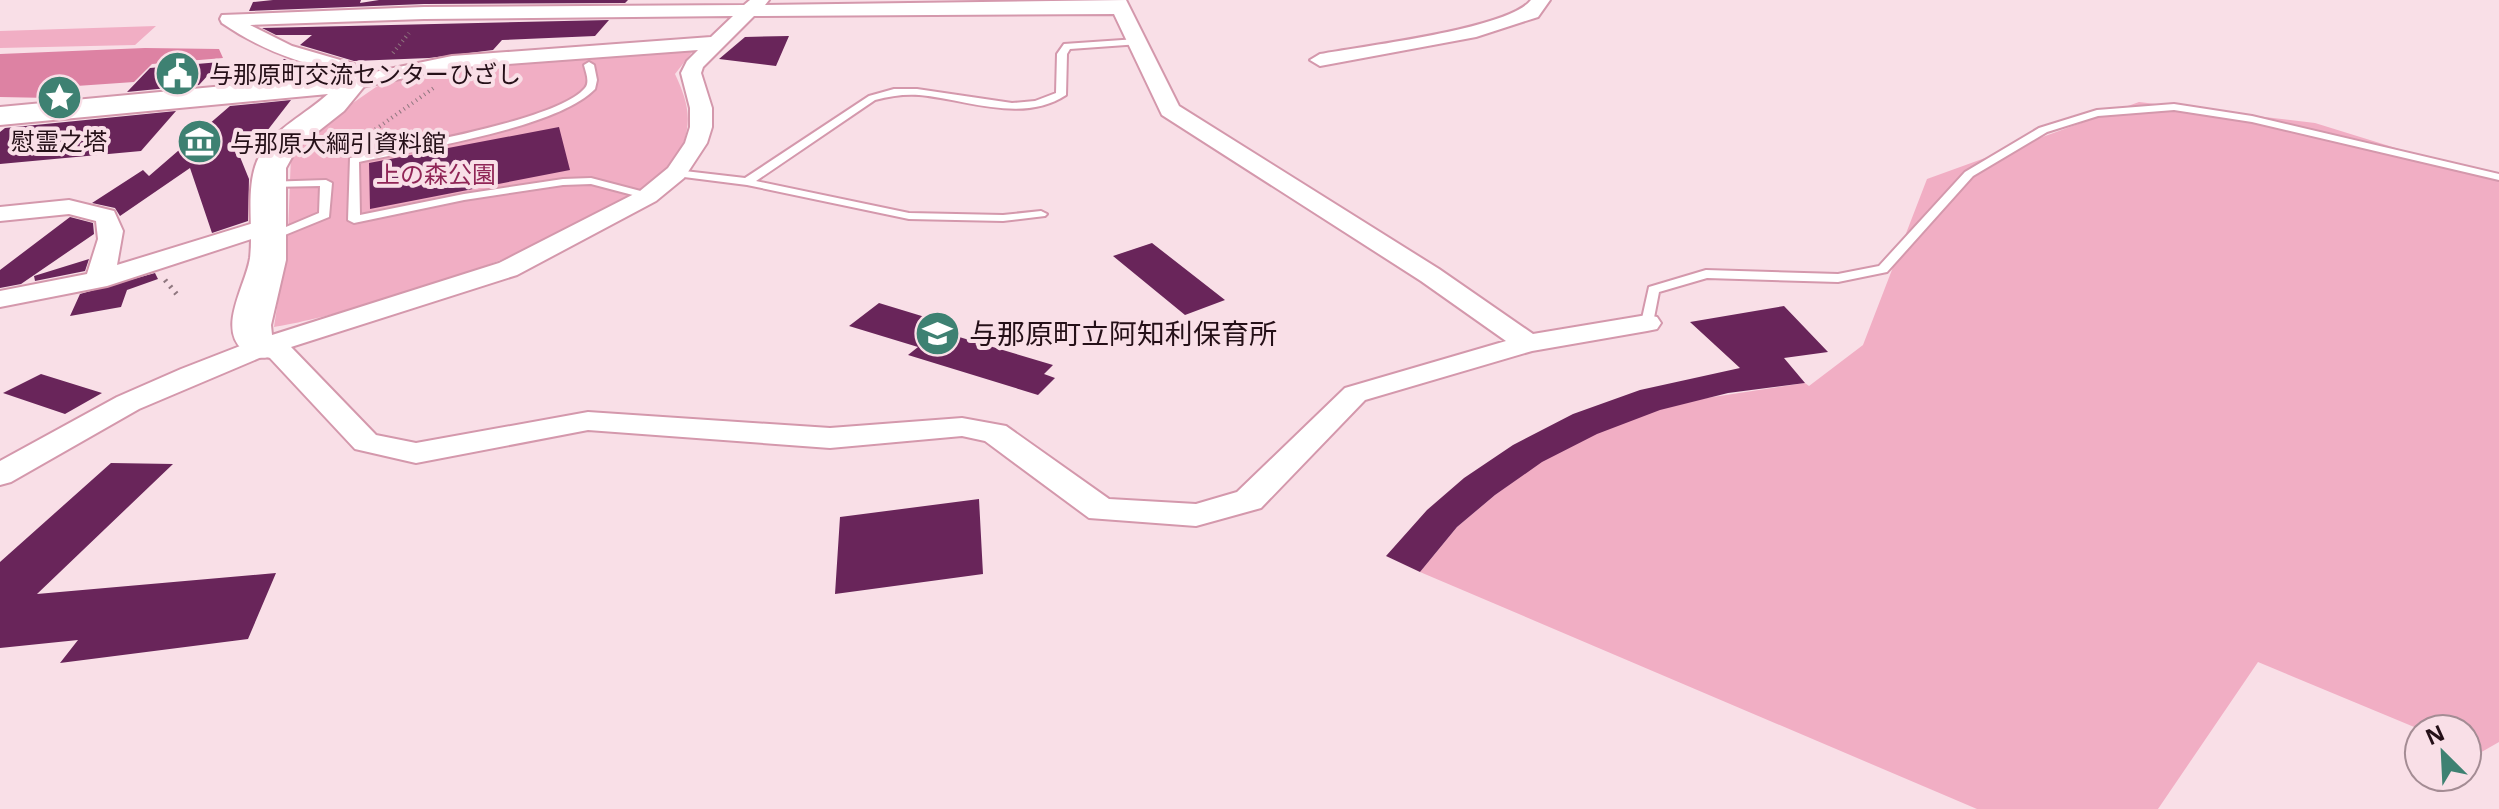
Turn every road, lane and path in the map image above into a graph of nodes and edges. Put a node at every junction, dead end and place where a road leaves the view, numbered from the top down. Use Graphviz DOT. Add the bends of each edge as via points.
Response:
graph roads {
  1 [pos="1541,0"];
  2 [pos="1118,4"];
  3 [pos="756,5"];
  4 [pos="632,6"];
  5 [pos="230,10"];
  6 [pos="431,13"];
  7 [pos="1137,42"];
  8 [pos="714,43"];
  9 [pos="386,60"];
  10 [pos="1320,60"];
  11 [pos="589,65"];
  12 [pos="352,83"];
  13 [pos="432,89"];
  14 [pos="0,116"];
  15 [pos="355,144"];
  16 [pos="676,173"];
  17 [pos="2499,177"];
  18 [pos="747,182"];
  19 [pos="269,184"];
  20 [pos="648,196"];
  21 [pos="1041,214"];
  22 [pos="5,218"];
  23 [pos="267,233"];
  24 [pos="98,280"];
  25 [pos="0,299"];
  26 [pos="1647,323"];
  27 [pos="1528,343"];
  28 [pos="263,347"];
  29 [pos="0,475"];
  1 -- 10 [label="street" via="1531,13 1469,33"];
  2 -- 3 [label="street"];
  2 -- 7 [label="street"];
  3 -- 4 [label="street"];
  3 -- 8 [label="street"];
  4 -- 6 [label="street"];
  5 -- 6 [label="street"];
  5 -- 12 [label="street" via="250,35 347,68"];
  6 -- 9 [label="path"];
  7 -- 18 [label="lane" via="1067,46 1061,95 1047,102 988,106 888,91"];
  7 -- 27 [label="street" via="1170,110"];
  8 -- 12 [label="street" via="452,62"];
  8 -- 16 [label="street" via="691,73 699,94 701,127"];
  11 -- 20 [label="lane" via="590,89 546,114 354,160 354,220 578,181"];
  12 -- 14 [label="street"];
  12 -- 19 [label="street" via="281,145"];
  13 -- 15 [label="path"];
  16 -- 18 [label="lane"];
  16 -- 20 [label="street"];
  17 -- 26 [label="lane" via="2252,119 2174,107 2097,113 2043,130 1969,174 1883,269 1838,278 1706,274 1653,290"];
  18 -- 21 [label="lane" via="909,216"];
  19 -- 23 [label="street"];
  19 -- 23 [label="lane" via="326,183 325,215"];
  20 -- 28 [label="street" via="508,269"];
  22 -- 24 [label="street" via="69,207 105,216 112,228"];
  23 -- 24 [label="street"];
  23 -- 28 [label="street" via="268,260 252,325 253,339"];
  24 -- 25 [label="street"];
  26 -- 27 [label="street"];
  27 -- 28 [label="street" via="1355,394 1249,500 1196,515 1101,510 995,433 962,427 830,438 588,421 416,453 366,442 280,352"];
  28 -- 29 [label="street" via="128,403"];
}
